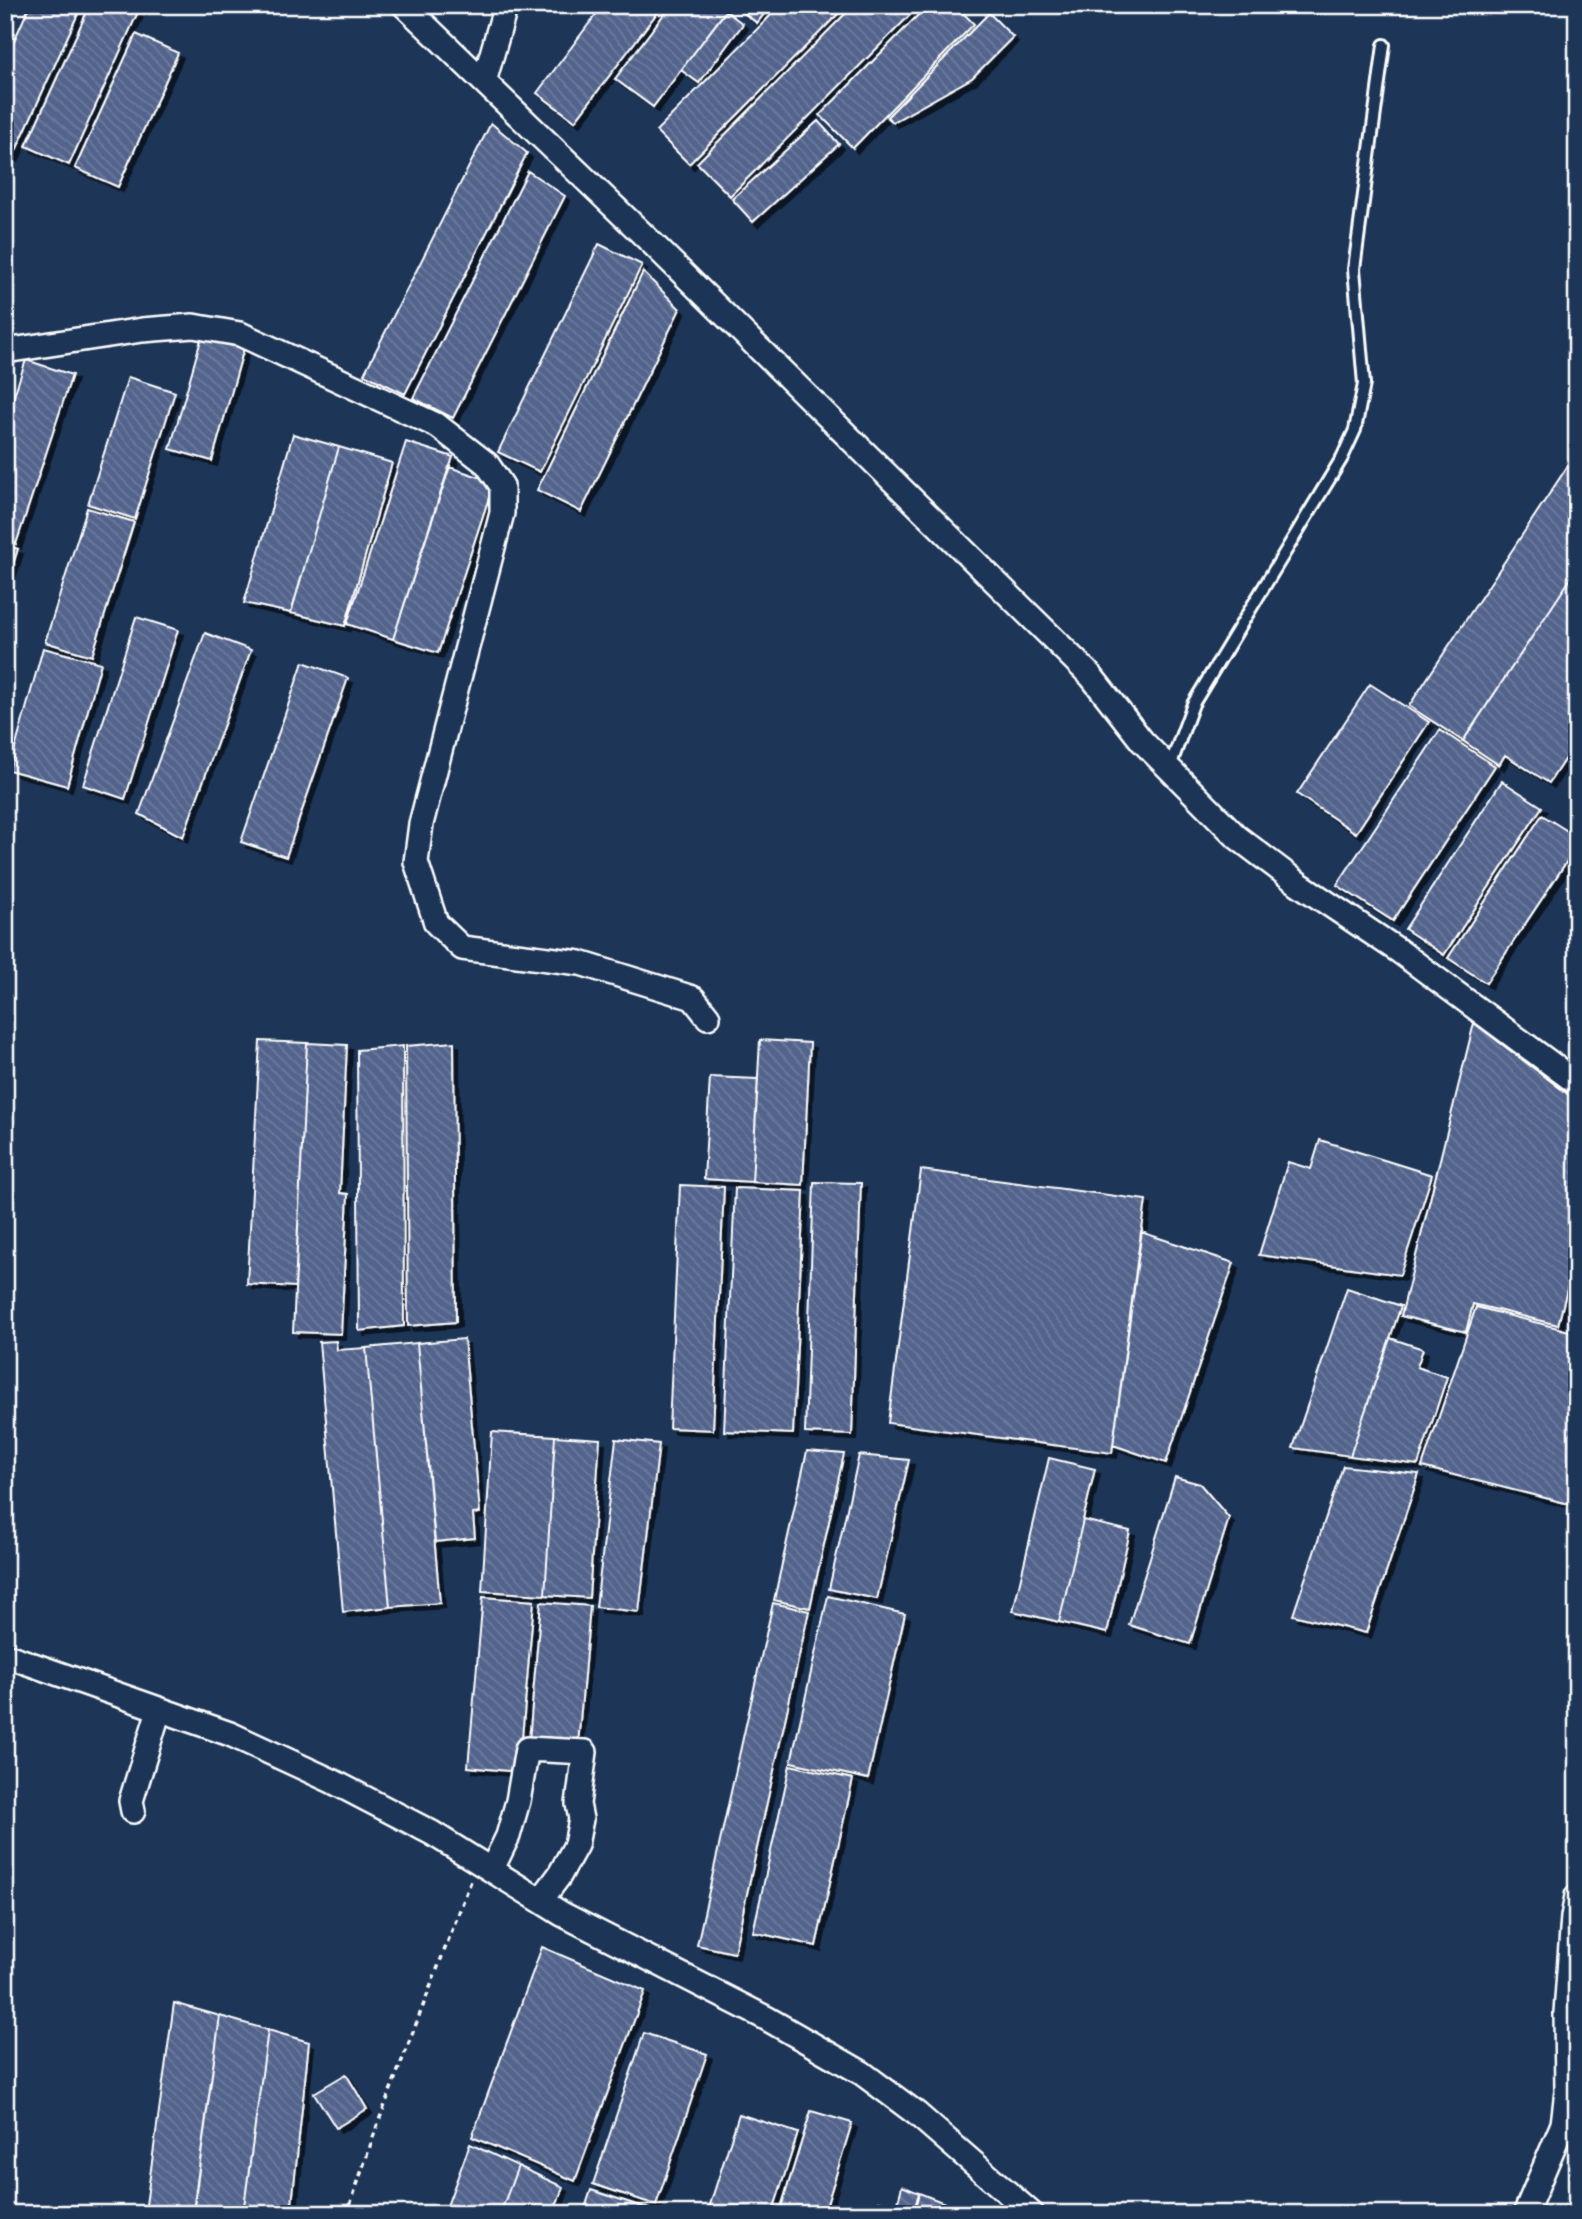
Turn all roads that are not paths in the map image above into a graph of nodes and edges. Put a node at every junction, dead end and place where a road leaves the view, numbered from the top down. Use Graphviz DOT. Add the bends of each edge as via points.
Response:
graph roads {
  1 [pos="404,5"];
  2 [pos="506,5"];
  3 [pos="1384,45"];
  4 [pos="484,82"];
  5 [pos="5,351"];
  6 [pos="1169,769"];
  7 [pos="708,1017"];
  8 [pos="1577,1083"];
  9 [pos="5,1655"];
  10 [pos="159,1710"];
  11 [pos="133,1811"];
  12 [pos="485,1865"];
  13 [pos="1577,1896"];
  14 [pos="541,1900"];
  15 [pos="1574,1951"];
  16 [pos="1032,2214"];
  17 [pos="1525,2214"];
  1 -- 4 [label="street"];
  2 -- 4 [label="street"];
  3 -- 6 [label="lane" via="1354,269 1364,384 1355,430 1194,704"];
  4 -- 6 [label="street" via="1091,676"];
  5 -- 7 [label="street" via="142,330 193,327 240,334 438,426 487,464 502,486 502,513 421,824 416,862 436,923 462,948 580,963 693,998"];
  6 -- 8 [label="street" via="1237,837"];
  9 -- 10 [label="street"];
  10 -- 11 [label="street" via="131,1801"];
  10 -- 12 [label="street" via="230,1734 332,1781"];
  12 -- 14 [label="street"];
  12 -- 14 [label="street" via="508,1836 527,1749 585,1752 576,1845"];
  13 -- 15 [label="street"];
  14 -- 16 [label="street" via="862,2073 917,2114"];
  15 -- 17 [label="street" via="1566,2013 1563,2124"];
}
